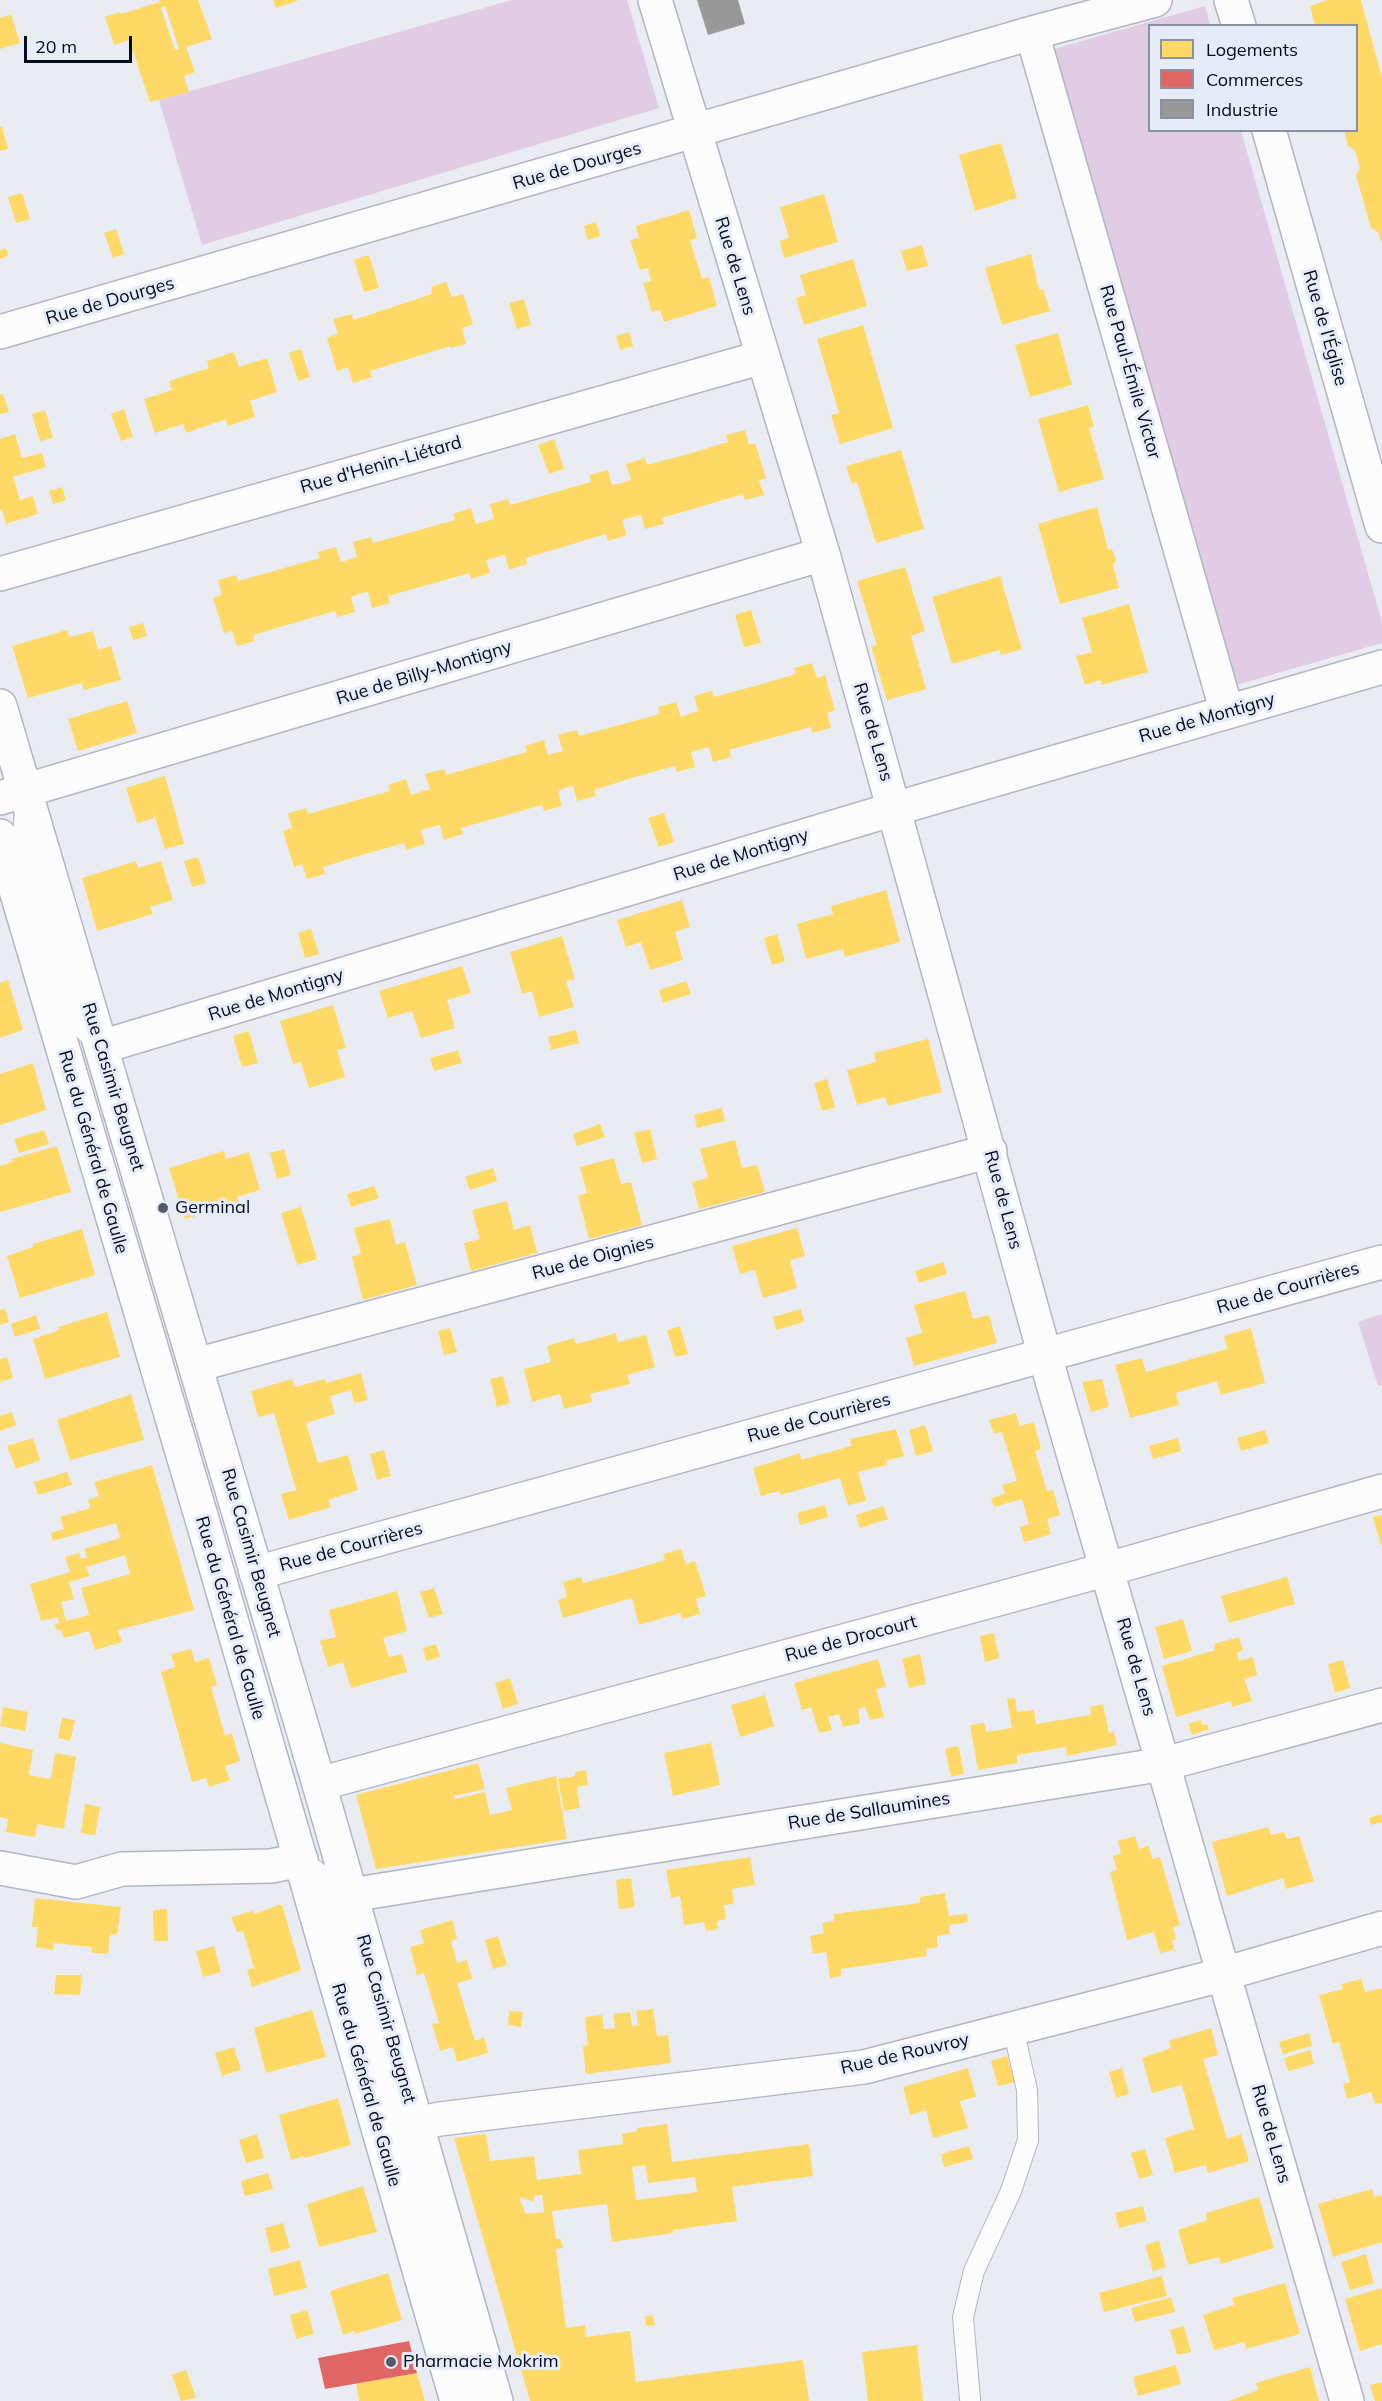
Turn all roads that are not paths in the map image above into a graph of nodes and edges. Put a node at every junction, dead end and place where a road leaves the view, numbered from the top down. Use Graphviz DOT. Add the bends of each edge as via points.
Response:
graph roads {
  1 [pos="655,0"];
  2 [pos="1155,0"];
  3 [pos="1231,0"];
  4 [pos="1238,24"];
  5 [pos="1032,33"];
  6 [pos="694,132"];
  7 [pos="1270,132"];
  8 [pos="0,332"];
  9 [pos="763,357"];
  10 [pos="1382,526"];
  11 [pos="823,554"];
  12 [pos="0,574"];
  13 [pos="1382,667"];
  14 [pos="0,706"];
  15 [pos="1227,711"];
  16 [pos="12,794"];
  17 [pos="894,809"];
  18 [pos="0,836"];
  19 [pos="101,1047"];
  20 [pos="990,1151"];
  21 [pos="1382,1262"];
  22 [pos="1045,1356"];
  23 [pos="196,1365"];
  24 [pos="1382,1491"];
  25 [pos="1108,1569"];
  26 [pos="256,1573"];
  27 [pos="1382,1705"];
  28 [pos="1164,1764"];
  29 [pos="319,1784"];
  30 [pos="301,1860"];
  31 [pos="0,1868"];
  32 [pos="351,1895"];
  33 [pos="1382,1928"];
  34 [pos="1224,1973"];
  35 [pos="1013,2028"];
  36 [pos="416,2124"];
  37 [pos="970,2399"];
  38 [pos="457,2401"];
  39 [pos="477,2401"];
  40 [pos="496,2401"];
  41 [pos="1347,2401"];
  1 -- 6 [label="street, Rue de Lens"];
  2 -- 5 [label="street, Rue de Dourges"];
  3 -- 4 [label="street"];
  5 -- 6 [label="street, Rue de Dourges"];
  5 -- 15 [label="street, Rue Paul-Émile Victor"];
  6 -- 8 [label="street, Rue de Dourges"];
  6 -- 9 [label="street, Rue de Lens"];
  7 -- 10 [label="street, Rue de l'Église"];
  9 -- 11 [label="street, Rue de Lens"];
  9 -- 12 [label="street, Rue d'Henin-Liétard"];
  11 -- 16 [label="street, Rue de Billy-Montigny"];
  11 -- 17 [label="street, Rue de Lens"];
  13 -- 15 [label="street, Rue de Montigny"];
  14 -- 16 [label="street, Rue Casimir Beugnet"];
  15 -- 17 [label="street, Rue de Montigny"];
  16 -- 19 [label="street, Rue Casimir Beugnet"];
  17 -- 19 [label="street, Rue de Montigny"];
  17 -- 20 [label="street, Rue de Lens"];
  18 -- 30 [label="street, Rue du Général de Gaulle"];
  19 -- 23 [label="street, Rue Casimir Beugnet"];
  20 -- 22 [label="street, Rue de Lens"];
  20 -- 23 [label="street, Rue de Oignies"];
  21 -- 22 [label="street, Rue de Courrières"];
  22 -- 25 [label="street, Rue de Lens"];
  22 -- 26 [label="street, Rue de Courrières"];
  23 -- 26 [label="street, Rue Casimir Beugnet"];
  24 -- 25 [label="street, Rue de Drocourt"];
  25 -- 28 [label="street, Rue de Lens"];
  25 -- 29 [label="street, Rue de Drocourt"];
  26 -- 29 [label="street, Rue Casimir Beugnet"];
  27 -- 28 [label="street, Rue de Sallaumines"];
  28 -- 32 [label="street, Rue de Sallaumines"];
  28 -- 34 [label="street, Rue de Lens"];
  29 -- 32 [label="street, Rue Casimir Beugnet"];
  30 -- 31 [label="street" via="271,1866 122,1869 76,1881"];
  30 -- 38 [label="street, Rue du Général de Gaulle"];
  30 -- 39 [label="lane" via="324,1877"];
  32 -- 36 [label="street, Rue Casimir Beugnet"];
  33 -- 34 [label="street, Rue de Rouvroy"];
  34 -- 35 [label="street, Rue de Rouvroy"];
  34 -- 41 [label="street, Rue de Lens"];
  35 -- 36 [label="street, Rue de Rouvroy" via="864,2067"];
  35 -- 37 [label="lane" via="1027,2090 1028,2140 1011,2191 974,2271 963,2317"];
  36 -- 40 [label="street, Rue Casimir Beugnet"];
}
